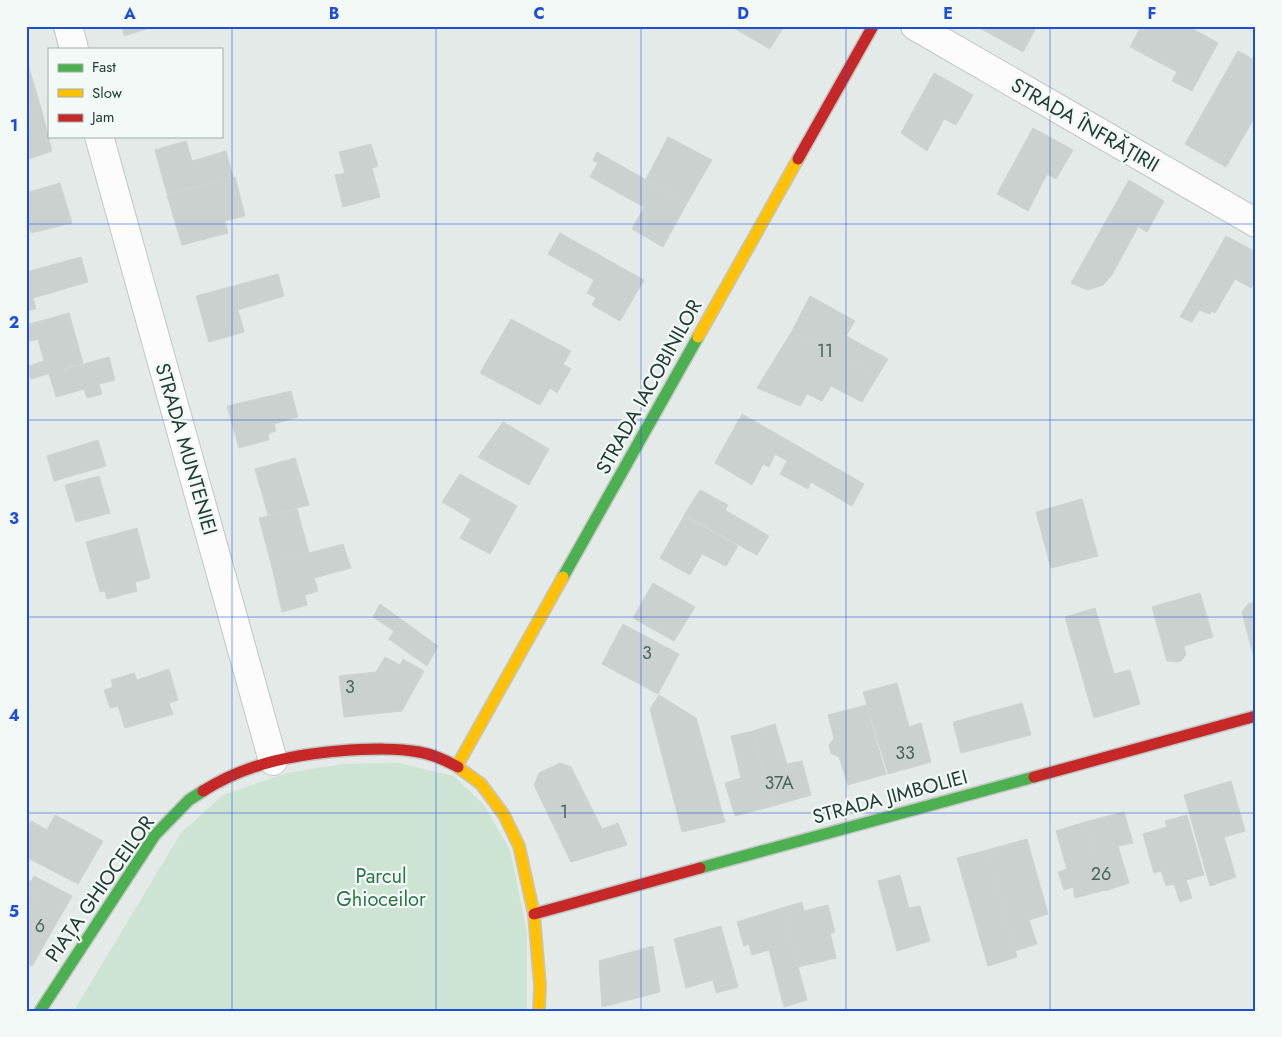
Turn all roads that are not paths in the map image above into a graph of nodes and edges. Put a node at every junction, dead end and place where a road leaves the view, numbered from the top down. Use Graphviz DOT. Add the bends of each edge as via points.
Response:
graph roads {
  1 [pos="68,26"];
  2 [pos="873,26"];
  3 [pos="915,26"];
  4 [pos="74,48"];
  5 [pos="100,138"];
  6 [pos="1256,223"];
  7 [pos="1256,716"];
  8 [pos="273,761"];
  9 [pos="457,766"];
  10 [pos="534,914"];
  11 [pos="40,1009"];
  12 [pos="539,1011"];
  1 -- 4 [label="street"];
  2 -- 9 [label="street, STRADA IACOBINILOR"];
  3 -- 6 [label="street, STRADA ÎNFRĂȚIRII"];
  5 -- 8 [label="street, STRADA MUNTENIEI"];
  7 -- 10 [label="street, STRADA JIMBOLIEI"];
  8 -- 9 [label="street, PIAȚA GHIOCEILOR" via="309,754 384,748 421,752"];
  8 -- 11 [label="street, PIAȚA GHIOCEILOR" via="224,778 189,800 155,835"];
  9 -- 10 [label="street, PIAȚA GHIOCEILOR" via="481,784 504,814 519,846"];
  10 -- 12 [label="street, PIAȚA GHIOCEILOR"];
}
